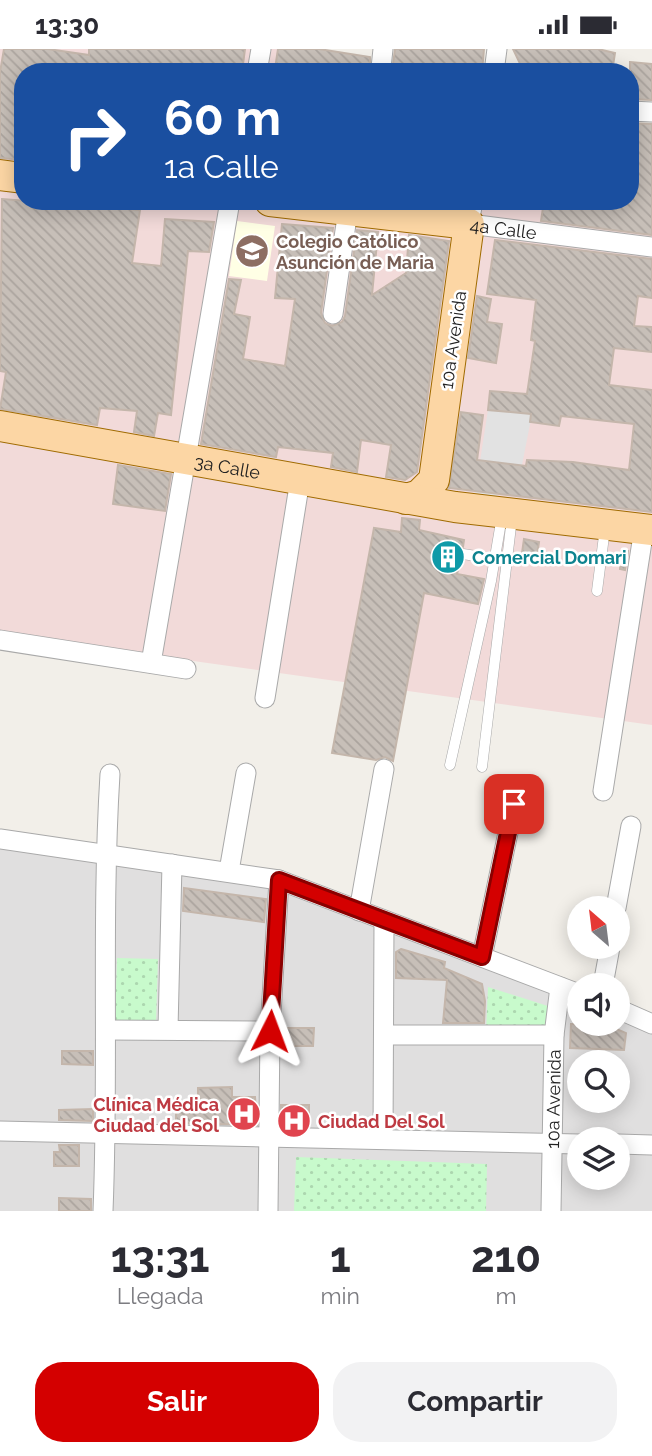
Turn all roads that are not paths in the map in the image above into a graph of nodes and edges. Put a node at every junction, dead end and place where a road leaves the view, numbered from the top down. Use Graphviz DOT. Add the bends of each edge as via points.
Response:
graph roads {
  1 [pos="228,210"];
  2 [pos="367,210"];
  3 [pos="387,210"];
  4 [pos="471,213"];
  5 [pos="652,247"];
  6 [pos="333,314"];
  7 [pos="0,426"];
  8 [pos="185,459"];
  9 [pos="300,480"];
  10 [pos="433,480"];
  11 [pos="406,499"];
  12 [pos="455,507"];
  13 [pos="507,513"];
  14 [pos="606,524"];
  15 [pos="648,529"];
  16 [pos="463,554"];
  17 [pos="495,559"];
  18 [pos="597,591"];
  19 [pos="0,640"];
  20 [pos="151,663"];
  21 [pos="186,669"];
  22 [pos="265,698"];
  23 [pos="450,765"];
  24 [pos="482,767"];
  25 [pos="384,769"];
  26 [pos="246,773"];
  27 [pos="110,774"];
  28 [pos="603,791"];
  29 [pos="514,804"];
  30 [pos="631,826"];
  31 [pos="0,839"];
  32 [pos="0,852"];
  33 [pos="106,853"];
  34 [pos="172,864"];
  35 [pos="229,871"];
  36 [pos="279,880"];
  37 [pos="619,896"];
  38 [pos="359,911"];
  39 [pos="384,922"];
  40 [pos="482,957"];
  41 [pos="560,987"];
  42 [pos="567,990"];
  43 [pos="630,1014"];
  44 [pos="652,1024"];
  45 [pos="168,1029"];
  46 [pos="107,1030"];
  47 [pos="270,1031"];
  48 [pos="385,1035"];
  49 [pos="554,1035"];
  50 [pos="0,1131"];
  51 [pos="106,1132"];
  52 [pos="269,1136"];
  53 [pos="383,1139"];
  54 [pos="553,1143"];
  55 [pos="567,1144"];
  56 [pos="630,1145"];
  57 [pos="652,1145"];
  58 [pos="103,1211"];
  59 [pos="268,1211"];
  60 [pos="551,1211"];
  1 -- 8 [label="street"];
  2 -- 6 [label="street"];
  3 -- 4 [label="main road, 4a Calle"];
  4 -- 5 [label="street, 4a Calle"];
  4 -- 10 [label="main road, 10a Avenida"];
  7 -- 8 [label="main road, 3a Calle"];
  8 -- 9 [label="main road, 3a Calle"];
  8 -- 20 [label="street"];
  9 -- 11 [label="main road, 3a Calle"];
  9 -- 22 [label="street"];
  10 -- 11 [label="main road" via="419,495"];
  10 -- 12 [label="main road"];
  11 -- 12 [label="main road, 3a Calle"];
  12 -- 13 [label="main road, 3a Calle"];
  13 -- 14 [label="main road, 3a Calle"];
  13 -- 17 [label="lane"];
  13 -- 24 [label="lane"];
  14 -- 15 [label="main road, 3a Calle"];
  14 -- 18 [label="lane"];
  15 -- 28 [label="street"];
  16 -- 17 [label="lane"];
  17 -- 23 [label="lane"];
  19 -- 20 [label="street"];
  20 -- 21 [label="street"];
  25 -- 38 [label="street"];
  26 -- 35 [label="street"];
  27 -- 33 [label="street"];
  29 -- 40 [label="street"];
  30 -- 37 [label="street"];
  31 -- 32 [label="street"];
  31 -- 33 [label="street"];
  33 -- 34 [label="street"];
  33 -- 46 [label="street"];
  34 -- 35 [label="street"];
  34 -- 45 [label="street"];
  35 -- 36 [label="street"];
  36 -- 38 [label="street"];
  36 -- 47 [label="street"];
  38 -- 39 [label="street"];
  39 -- 40 [label="street"];
  39 -- 48 [label="street"];
  40 -- 41 [label="street"];
  41 -- 42 [label="street"];
  41 -- 49 [label="street, 10a Avenida"];
  43 -- 44 [label="street"];
  45 -- 46 [label="street"];
  45 -- 47 [label="street"];
  46 -- 51 [label="street"];
  47 -- 52 [label="street"];
  48 -- 49 [label="street"];
  48 -- 53 [label="street"];
  49 -- 54 [label="street, 10a Avenida"];
  50 -- 51 [label="street"];
  51 -- 52 [label="street"];
  51 -- 58 [label="street"];
  52 -- 53 [label="street"];
  52 -- 59 [label="street"];
  53 -- 54 [label="street"];
  54 -- 55 [label="street"];
  54 -- 60 [label="street, 10a Avenida"];
  56 -- 57 [label="street"];
}
